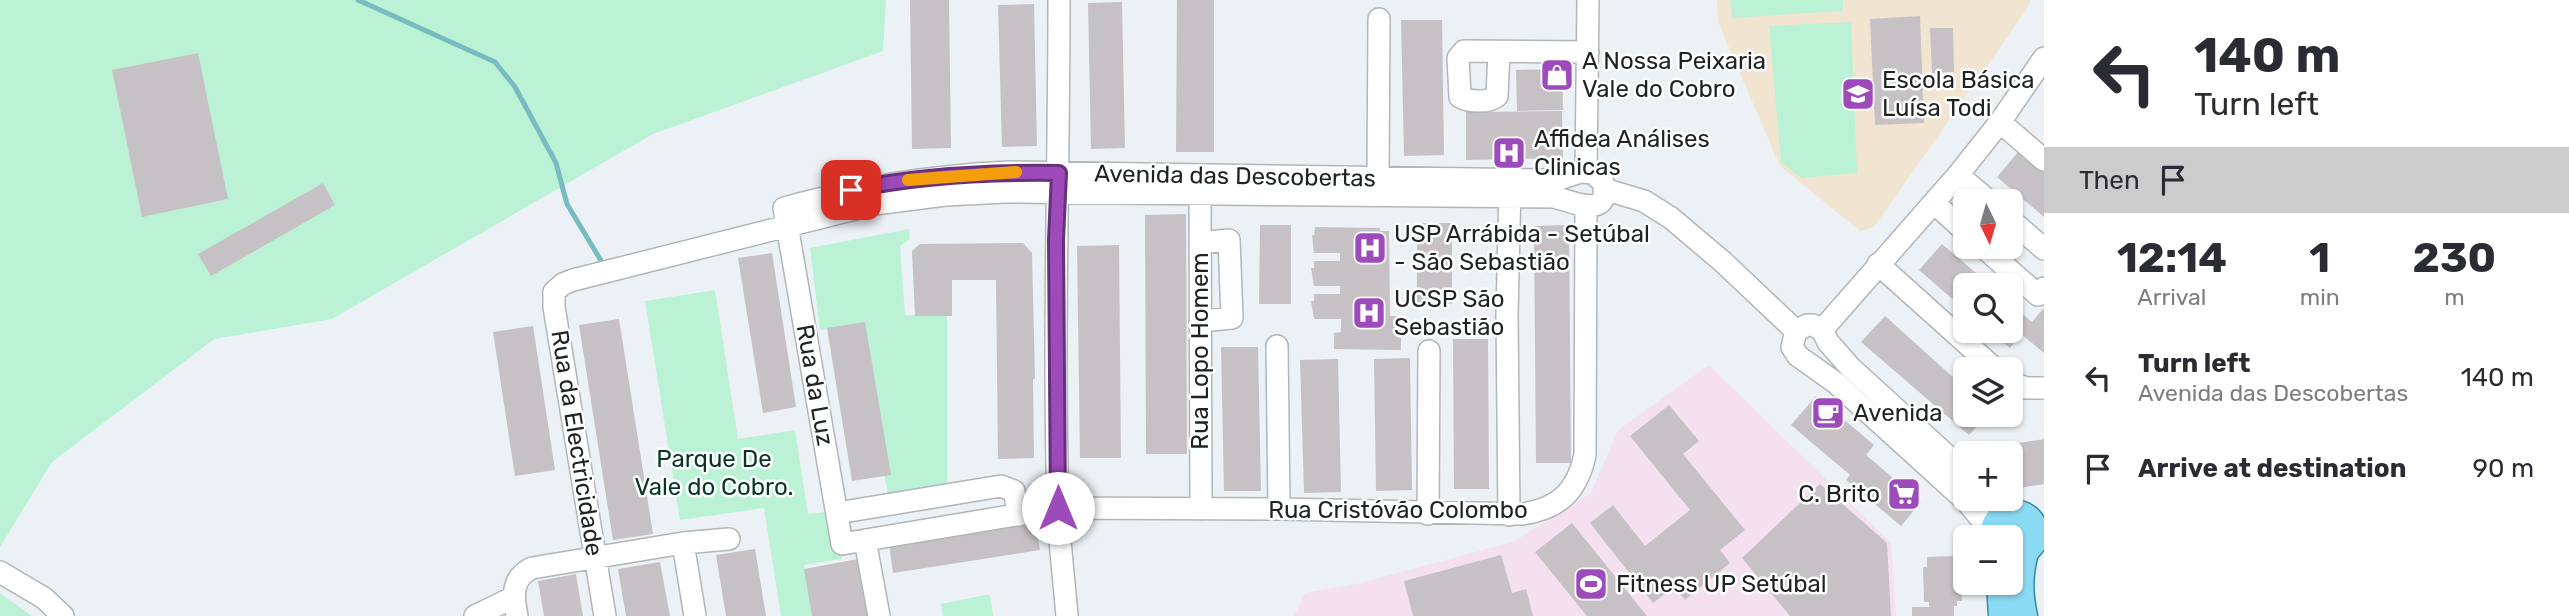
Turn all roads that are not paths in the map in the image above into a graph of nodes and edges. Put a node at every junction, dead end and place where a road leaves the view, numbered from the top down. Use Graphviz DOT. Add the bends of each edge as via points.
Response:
graph roads {
  1 [pos="1059,0"];
  2 [pos="1588,0"];
  3 [pos="1379,19"];
  4 [pos="1499,52"];
  5 [pos="1588,52"];
  6 [pos="2044,58"];
  7 [pos="2000,122"];
  8 [pos="2044,160"];
  9 [pos="1583,172"];
  10 [pos="1958,175"];
  11 [pos="1378,178"];
  12 [pos="1058,183"];
  13 [pos="1604,188"];
  14 [pos="1510,189"];
  15 [pos="1975,189"];
  16 [pos="1200,194"];
  17 [pos="1934,203"];
  18 [pos="1582,206"];
  19 [pos="1953,220"];
  20 [pos="787,226"];
  21 [pos="2023,231"];
  22 [pos="1199,243"];
  23 [pos="2044,249"];
  24 [pos="1997,259"];
  25 [pos="1878,264"];
  26 [pos="573,280"];
  27 [pos="2044,288"];
  28 [pos="1200,321"];
  29 [pos="1796,331"];
  30 [pos="1825,336"];
  31 [pos="1277,346"];
  32 [pos="1429,351"];
  33 [pos="1982,357"];
  34 [pos="1803,359"];
  35 [pos="2023,387"];
  36 [pos="2044,388"];
  37 [pos="1953,461"];
  38 [pos="1058,508"];
  39 [pos="1201,509"];
  40 [pos="1279,509"];
  41 [pos="837,513"];
  42 [pos="1428,514"];
  43 [pos="1019,515"];
  44 [pos="1508,515"];
  45 [pos="1985,525"];
  46 [pos="1996,525"];
  47 [pos="2017,525"];
  48 [pos="2025,529"];
  49 [pos="729,539"];
  50 [pos="865,540"];
  51 [pos="683,543"];
  52 [pos="842,544"];
  53 [pos="596,558"];
  54 [pos="0,572"];
  55 [pos="2000,595"];
  56 [pos="515,607"];
  57 [pos="64,616"];
  58 [pos="475,616"];
  59 [pos="605,616"];
  60 [pos="695,616"];
  61 [pos="879,616"];
  62 [pos="1067,616"];
  63 [pos="2001,616"];
  64 [pos="2024,616"];
  1 -- 12 [label="street"];
  2 -- 5 [label="street"];
  3 -- 11 [label="street"];
  4 -- 5 [label="street"];
  5 -- 9 [label="street"];
  6 -- 7 [label="street"];
  7 -- 8 [label="street"];
  7 -- 10 [label="street"];
  9 -- 13 [label="street" via="1599,176"];
  9 -- 14 [label="street, Avenida das Descobertas"];
  9 -- 18 [label="street" via="1571,180 1568,191 1573,202"];
  10 -- 15 [label="street"];
  10 -- 17 [label="street"];
  11 -- 12 [label="street, Avenida das Descobertas"];
  11 -- 14 [label="street, Avenida das Descobertas"];
  12 -- 16 [label="street, Avenida das Descobertas"];
  12 -- 20 [label="street, Avenida das Descobertas" via="875,204"];
  12 -- 38 [label="street"];
  13 -- 18 [label="street" via="1597,204"];
  13 -- 29 [label="street" via="1644,201 1671,218"];
  14 -- 16 [label="street, Avenida das Descobertas"];
  14 -- 18 [label="street, Avenida das Descobertas"];
  14 -- 44 [label="street"];
  16 -- 22 [label="street, Rua Lopo Homem"];
  17 -- 19 [label="street"];
  17 -- 25 [label="street"];
  18 -- 44 [label="street, Rua Cristóvão Colombo" via="1582,470 1563,498 1549,508"];
  20 -- 26 [label="street, Avenida das Descobertas"];
  20 -- 41 [label="street, Rua da Luz"];
  21 -- 23 [label="street"];
  22 -- 28 [label="street, Rua Lopo Homem"];
  22 -- 28 [label="street" via="1229,240 1232,318"];
  24 -- 27 [label="street" via="2038,295"];
  25 -- 30 [label="street"];
  25 -- 33 [label="street"];
  26 -- 53 [label="street, Rua da Electricidade" via="558,288 554,298"];
  28 -- 39 [label="street, Rua Lopo Homem"];
  29 -- 30 [label="street" via="1813,325"];
  29 -- 34 [label="street" via="1792,347"];
  30 -- 34 [label="street" via="1827,348 1820,358"];
  30 -- 37 [label="street" via="1850,367"];
  31 -- 40 [label="street"];
  32 -- 42 [label="street"];
  34 -- 45 [label="street" via="1928,466"];
  35 -- 36 [label="street"];
  38 -- 39 [label="street, Rua Cristóvão Colombo"];
  38 -- 43 [label="street, Rua Cristóvão Colombo"];
  38 -- 62 [label="street"];
  39 -- 40 [label="street, Rua Cristóvão Colombo"];
  40 -- 42 [label="street, Rua Cristóvão Colombo"];
  41 -- 43 [label="street" via="1001,486 1014,491"];
  41 -- 52 [label="street, Rua da Luz"];
  42 -- 44 [label="street, Rua Cristóvão Colombo"];
  43 -- 50 [label="street, Rua Cristóvão Colombo"];
  46 -- 47 [label="main road" via="2002,517"];
  48 -- 64 [label="main road" via="2019,590"];
  49 -- 51 [label="street"];
  50 -- 52 [label="street, Rua Cristóvão Colombo"];
  50 -- 61 [label="street"];
  51 -- 53 [label="street"];
  51 -- 60 [label="street"];
  53 -- 56 [label="street" via="526,571 515,586"];
  53 -- 59 [label="street, Rua da Electricidade"];
  54 -- 57 [label="street" via="44,597"];
  55 -- 63 [label="main road"];
  56 -- 58 [label="street"];
}
